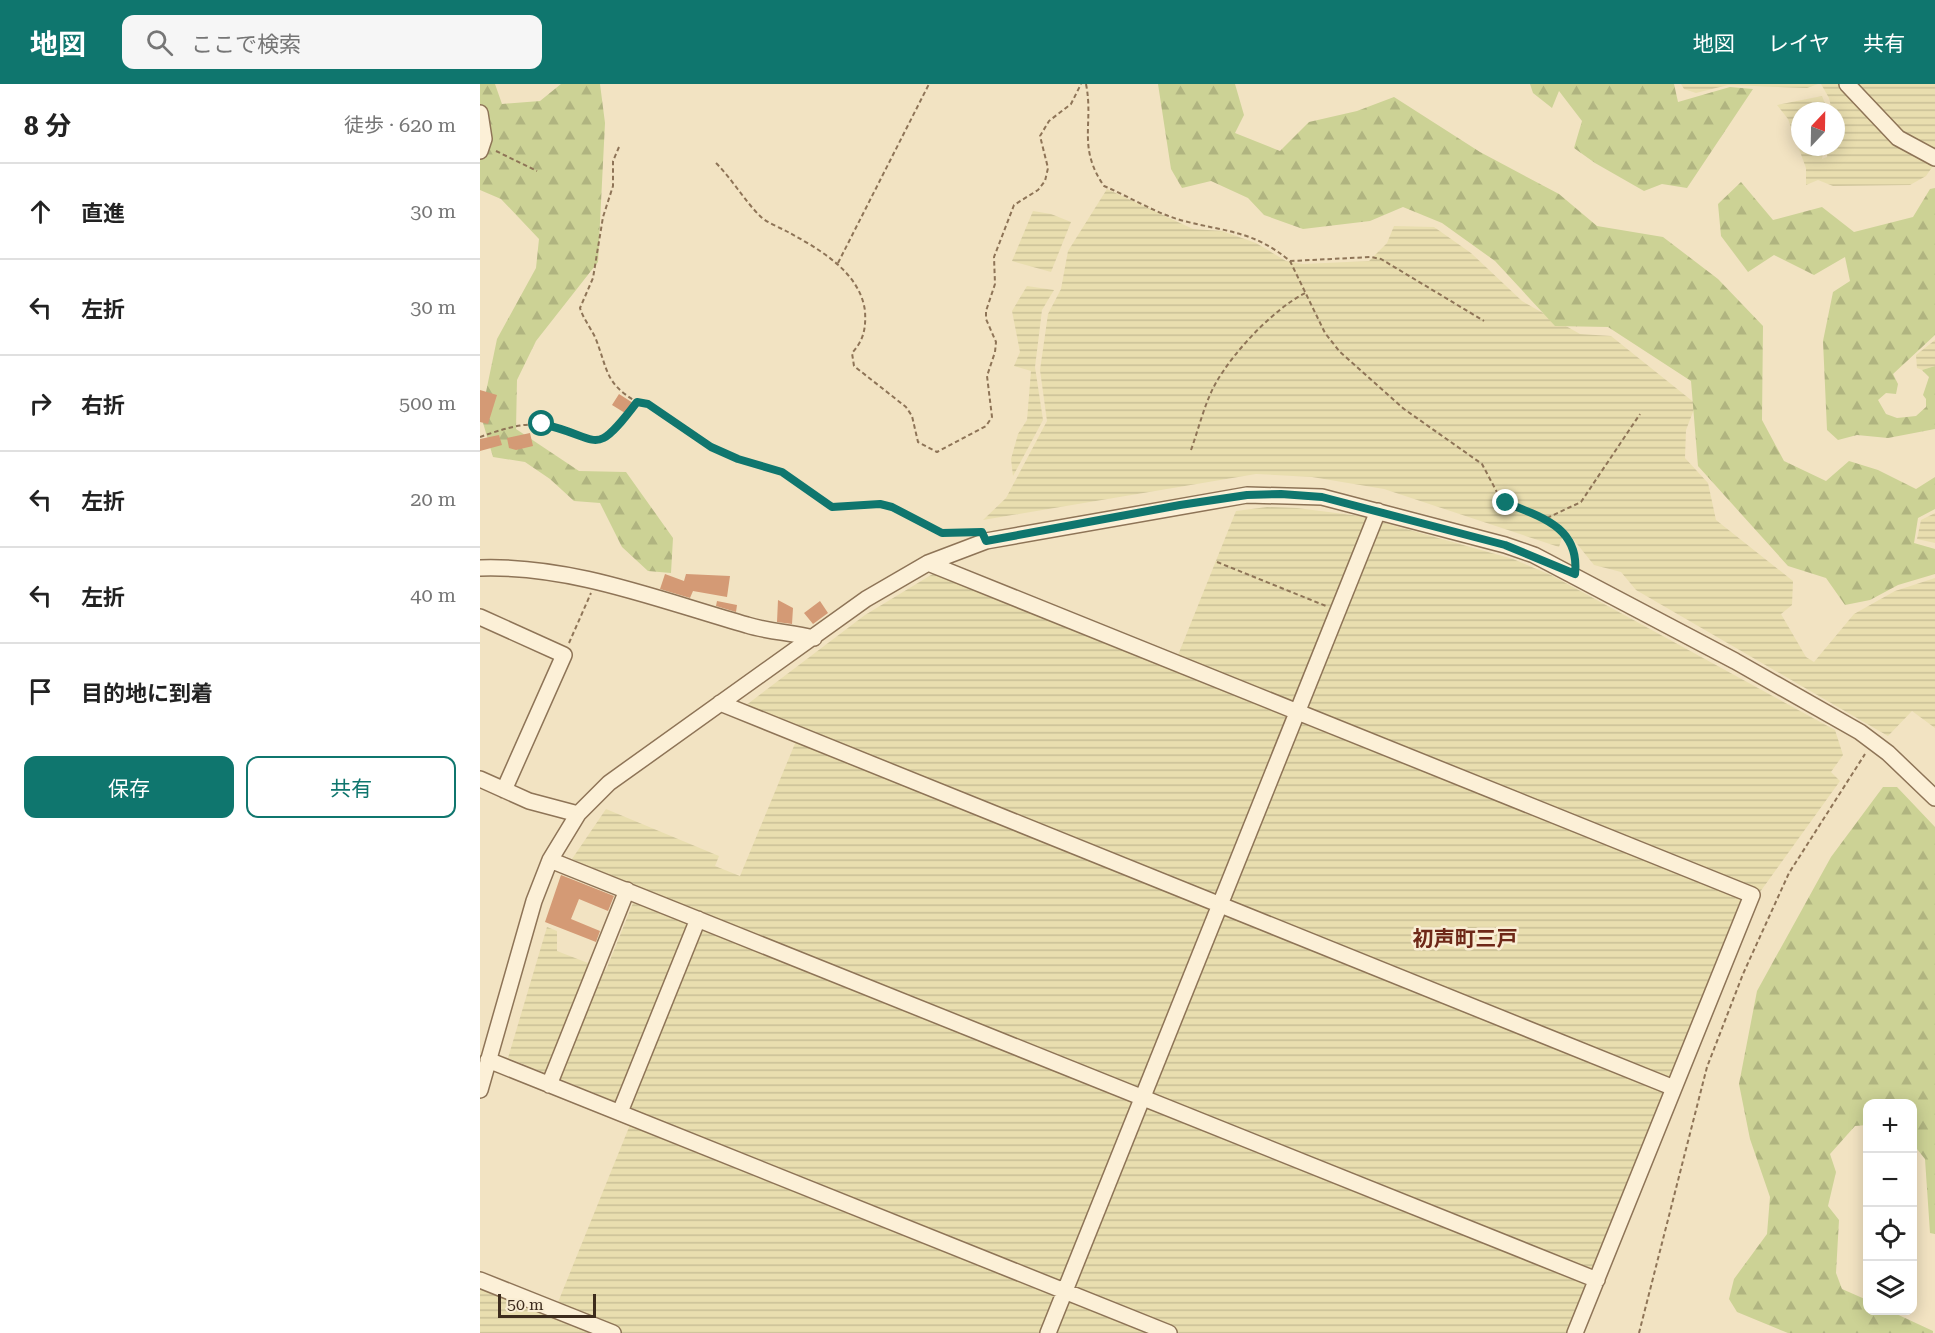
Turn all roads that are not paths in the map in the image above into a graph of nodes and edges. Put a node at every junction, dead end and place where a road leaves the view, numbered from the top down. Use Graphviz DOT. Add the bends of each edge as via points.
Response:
graph roads {
  1 [pos="1847,84"];
  2 [pos="480,113"];
  3 [pos="481,148"];
  4 [pos="1935,158"];
  5 [pos="1378,511"];
  6 [pos="928,563"];
  7 [pos="480,568"];
  8 [pos="480,617"];
  9 [pos="814,638"];
  10 [pos="720,703"];
  11 [pos="1298,712"];
  12 [pos="480,779"];
  13 [pos="504,790"];
  14 [pos="1935,798"];
  15 [pos="578,814"];
  16 [pos="550,860"];
  17 [pos="627,890"];
  18 [pos="1220,905"];
  19 [pos="698,919"];
  20 [pos="488,1060"];
  21 [pos="549,1085"];
  22 [pos="1674,1088"];
  23 [pos="480,1090"];
  24 [pos="1143,1098"];
  25 [pos="620,1112"];
  26 [pos="480,1280"];
  27 [pos="1597,1280"];
  28 [pos="1065,1291"];
  29 [pos="613,1333"];
  30 [pos="1048,1333"];
  31 [pos="1169,1333"];
  32 [pos="1575,1333"];
  1 -- 4 [label="street" via="1898,138"];
  2 -- 3 [label="street"];
  5 -- 6 [label="street" via="1322,497 1247,495 986,541"];
  5 -- 11 [label="street"];
  5 -- 14 [label="street" via="1505,545 1575,574 1874,742"];
  6 -- 9 [label="street" via="867,599"];
  6 -- 11 [label="street"];
  7 -- 9 [label="street" via="517,567 596,582 771,632"];
  8 -- 13 [label="street" via="564,655"];
  9 -- 10 [label="street"];
  10 -- 15 [label="street" via="609,783"];
  10 -- 18 [label="street"];
  11 -- 18 [label="street"];
  11 -- 22 [label="street" via="1752,895"];
  12 -- 13 [label="street"];
  13 -- 15 [label="street"];
  15 -- 16 [label="street"];
  16 -- 17 [label="street"];
  16 -- 20 [label="street" via="534,901"];
  17 -- 19 [label="street"];
  17 -- 21 [label="street"];
  18 -- 22 [label="street"];
  18 -- 24 [label="street"];
  19 -- 24 [label="street"];
  19 -- 25 [label="street"];
  20 -- 21 [label="street"];
  20 -- 23 [label="street"];
  21 -- 25 [label="street"];
  22 -- 27 [label="street"];
  24 -- 27 [label="street"];
  24 -- 28 [label="street"];
  25 -- 28 [label="street"];
  26 -- 29 [label="street"];
  27 -- 32 [label="street"];
  28 -- 30 [label="street"];
  28 -- 31 [label="street"];
}
